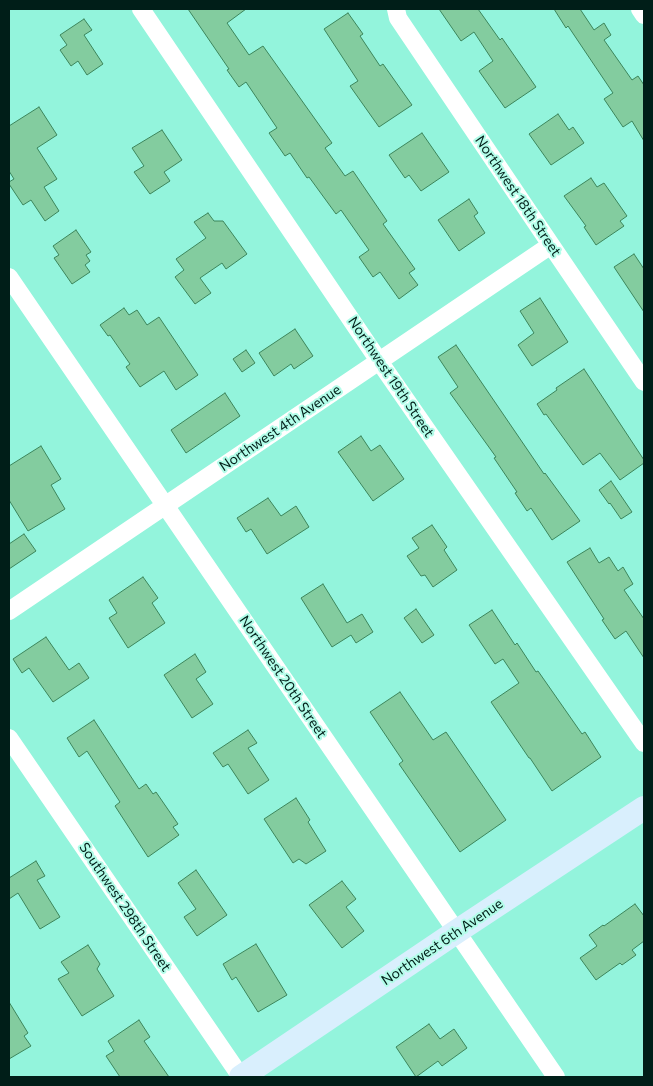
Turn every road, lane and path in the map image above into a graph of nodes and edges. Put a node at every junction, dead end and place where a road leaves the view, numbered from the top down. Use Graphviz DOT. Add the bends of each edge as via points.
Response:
graph roads {
  1 [pos="141,9"];
  2 [pos="396,9"];
  3 [pos="640,9"];
  4 [pos="644,15"];
  5 [pos="550,245"];
  6 [pos="9,277"];
  7 [pos="379,361"];
  8 [pos="644,382"];
  9 [pos="165,506"];
  10 [pos="9,611"];
  11 [pos="9,738"];
  12 [pos="644,744"];
  13 [pos="644,808"];
  14 [pos="456,932"];
  15 [pos="241,1077"];
  16 [pos="556,1077"];
  1 -- 7 [label="street, Northwest 19th Street"];
  2 -- 5 [label="street, Northwest 18th Street" via="398,18"];
  3 -- 4 [label="street"];
  5 -- 7 [label="street, Northwest 4th Avenue"];
  5 -- 8 [label="street, Northwest 18th Street"];
  6 -- 9 [label="street, Northwest 20th Street"];
  7 -- 9 [label="street, Northwest 4th Avenue"];
  7 -- 12 [label="street, Northwest 19th Street"];
  9 -- 10 [label="street, Northwest 4th Avenue"];
  9 -- 14 [label="street, Northwest 20th Street"];
  11 -- 15 [label="street, Southwest 298th Street"];
  13 -- 14 [label="street, Northwest 6th Avenue"];
  14 -- 15 [label="street, Northwest 6th Avenue"];
  14 -- 16 [label="street, Northwest 20th Street"];
}
